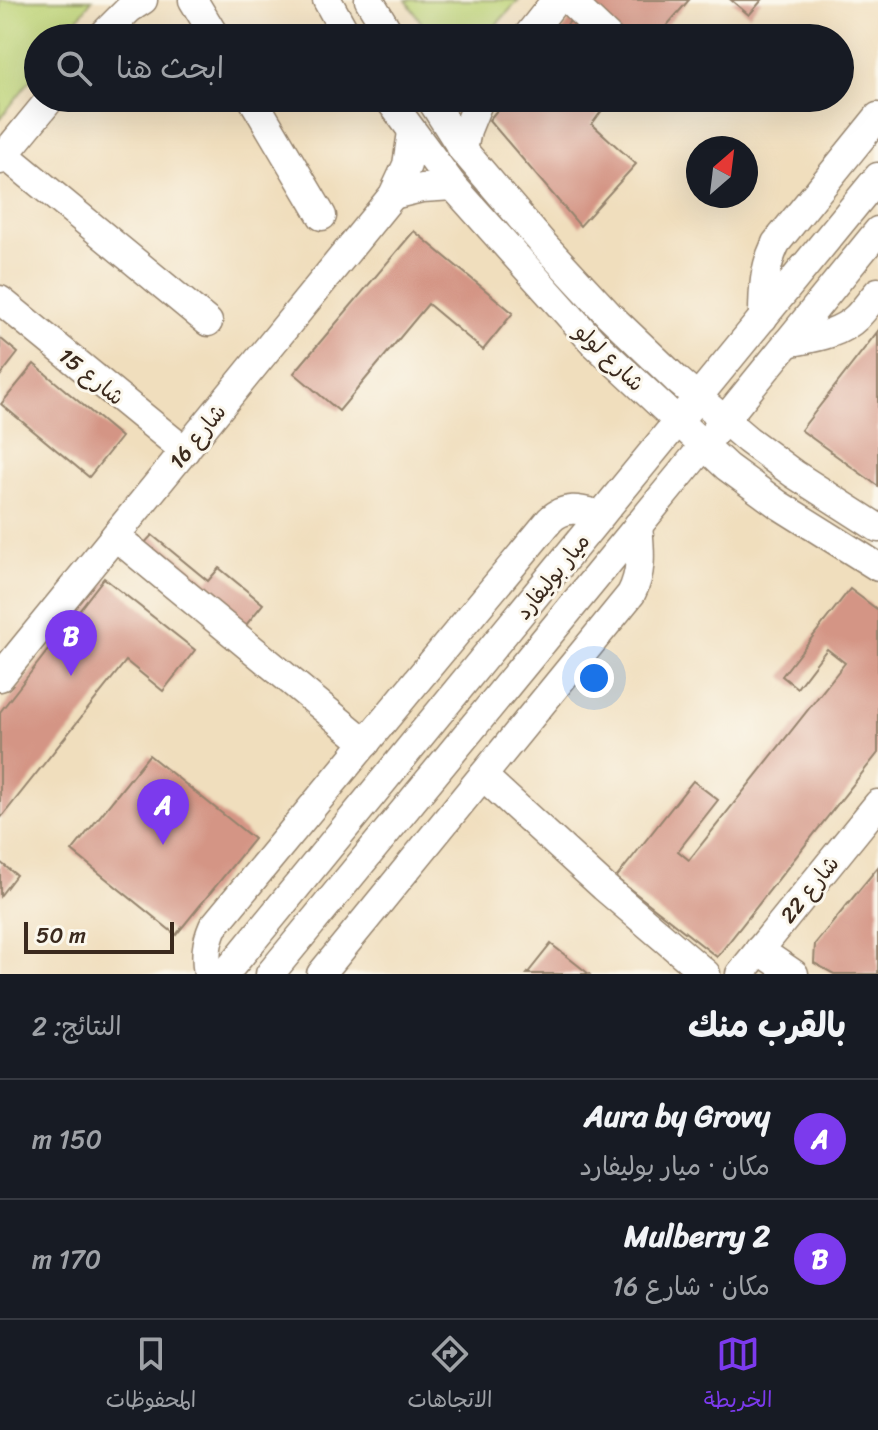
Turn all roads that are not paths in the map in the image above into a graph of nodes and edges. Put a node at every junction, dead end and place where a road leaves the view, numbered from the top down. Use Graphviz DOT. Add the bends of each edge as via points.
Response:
graph roads {
  1 [pos="143,0"];
  2 [pos="193,0"];
  3 [pos="327,0"];
  4 [pos="369,0"];
  5 [pos="556,0"];
  6 [pos="569,0"];
  7 [pos="114,24"];
  8 [pos="208,24"];
  9 [pos="340,24"];
  10 [pos="384,24"];
  11 [pos="537,24"];
  12 [pos="594,24"];
  13 [pos="39,112"];
  14 [pos="260,112"];
  15 [pos="398,112"];
  16 [pos="439,112"];
  17 [pos="474,112"];
  18 [pos="878,117"];
  19 [pos="412,132"];
  20 [pos="463,150"];
  21 [pos="2,157"];
  22 [pos="878,177"];
  23 [pos="453,186"];
  24 [pos="393,195"];
  25 [pos="322,216"];
  26 [pos="878,231"];
  27 [pos="878,292"];
  28 [pos="0,300"];
  29 [pos="763,318"];
  30 [pos="208,322"];
  31 [pos="787,343"];
  32 [pos="697,398"];
  33 [pos="724,420"];
  34 [pos="678,422"];
  35 [pos="704,446"];
  36 [pos="185,451"];
  37 [pos="601,515"];
  38 [pos="638,525"];
  39 [pos="878,528"];
  40 [pos="115,536"];
  41 [pos="878,567"];
  42 [pos="0,677"];
  43 [pos="366,743"];
  44 [pos="483,776"];
  45 [pos="878,804"];
  46 [pos="759,950"];
  47 [pos="208,974"];
  48 [pos="225,974"];
  49 [pos="270,974"];
  50 [pos="321,974"];
  51 [pos="706,974"];
  52 [pos="740,974"];
  53 [pos="794,974"];
  1 -- 7 [label="street"];
  2 -- 8 [label="street"];
  3 -- 9 [label="street"];
  4 -- 10 [label="street"];
  5 -- 11 [label="street"];
  6 -- 12 [label="street"];
  13 -- 21 [label="street"];
  14 -- 25 [label="street"];
  15 -- 19 [label="street, شارع لولو"];
  16 -- 20 [label="street, شارع لولو"];
  17 -- 20 [label="street"];
  18 -- 29 [label="street" via="776,243 764,274"];
  19 -- 23 [label="street, شارع لولو"];
  19 -- 24 [label="street, شارع 16" via="407,165"];
  20 -- 32 [label="street, شارع لولو" via="609,315"];
  21 -- 30 [label="street"];
  22 -- 29 [label="street, ميار بوليفارد"];
  23 -- 24 [label="street"];
  23 -- 34 [label="street, شارع لولو" via="593,342"];
  24 -- 36 [label="street, شارع 16"];
  26 -- 31 [label="street, ميار بوليفارد"];
  27 -- 31 [label="street" via="845,326"];
  28 -- 36 [label="street, شارع 15"];
  29 -- 32 [label="street, ميار بوليفارد"];
  31 -- 33 [label="street, ميار بوليفارد"];
  32 -- 33 [label="street, شارع لولو"];
  32 -- 34 [label="street, ميار بوليفارد"];
  33 -- 35 [label="street, ميار بوليفارد"];
  33 -- 39 [label="street, شارع لولو" via="794,474"];
  34 -- 35 [label="street, شارع لولو"];
  34 -- 37 [label="street, ميار بوليفارد"];
  35 -- 38 [label="street, ميار بوليفارد"];
  35 -- 41 [label="street, شارع لولو" via="779,505"];
  36 -- 40 [label="street, شارع 16"];
  37 -- 43 [label="street" via="574,508 556,514"];
  37 -- 48 [label="street, ميار بوليفارد"];
  38 -- 44 [label="street" via="641,561 631,594"];
  38 -- 49 [label="street, ميار بوليفارد"];
  40 -- 42 [label="street, شارع 16"];
  40 -- 43 [label="street"];
  43 -- 47 [label="street" via="213,927 205,951"];
  44 -- 50 [label="street"];
  44 -- 51 [label="street"];
  45 -- 46 [label="street, شارع 22"];
  46 -- 52 [label="street, شارع 22"];
  46 -- 53 [label="street"];
}
